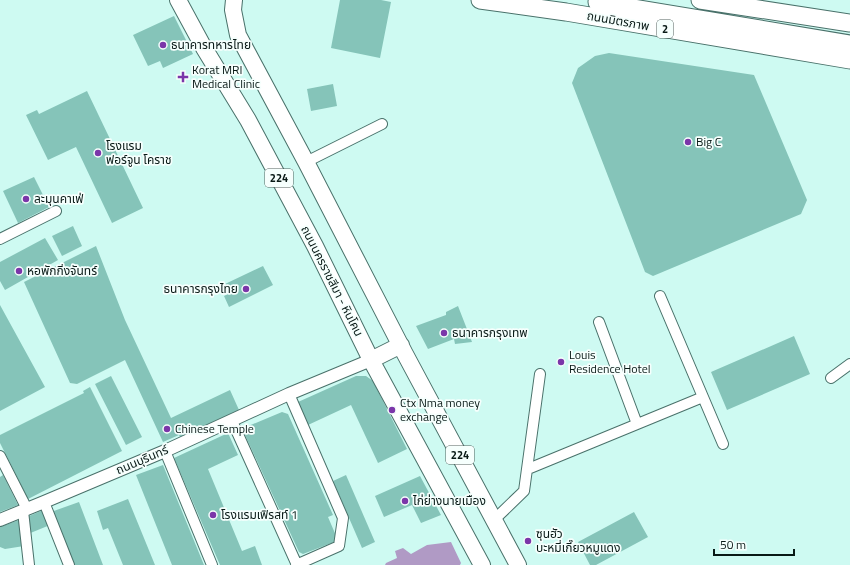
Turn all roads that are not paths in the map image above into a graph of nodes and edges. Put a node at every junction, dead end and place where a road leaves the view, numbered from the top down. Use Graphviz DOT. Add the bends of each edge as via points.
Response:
graph roads {
  1 [pos="178,0"];
  2 [pos="234,0"];
  3 [pos="480,0"];
  4 [pos="700,0"];
  5 [pos="597,2"];
  6 [pos="774,6"];
  7 [pos="850,23"];
  8 [pos="850,44"];
  9 [pos="850,60"];
  10 [pos="382,124"];
  11 [pos="306,162"];
  12 [pos="56,210"];
  13 [pos="0,239"];
  14 [pos="660,296"];
  15 [pos="599,322"];
  16 [pos="401,345"];
  17 [pos="371,360"];
  18 [pos="850,364"];
  19 [pos="540,374"];
  20 [pos="831,378"];
  21 [pos="289,394"];
  22 [pos="703,397"];
  23 [pos="232,421"];
  24 [pos="637,424"];
  25 [pos="723,444"];
  26 [pos="165,451"];
  27 [pos="0,456"];
  28 [pos="528,469"];
  29 [pos="44,502"];
  30 [pos="25,510"];
  31 [pos="0,520"];
  32 [pos="494,520"];
  33 [pos="29,565"];
  34 [pos="69,565"];
  35 [pos="212,565"];
  36 [pos="296,565"];
  37 [pos="482,565"];
  38 [pos="518,565"];
  1 -- 17 [label="main road, ถนนนครราชสีมา - หินโคน / 224" via="248,120 315,246"];
  2 -- 11 [label="main road, 224" via="233,10 238,35"];
  3 -- 9 [label="highway, ถนนมิตรภาพ / 2"];
  4 -- 6 [label="highway"];
  5 -- 8 [label="highway"];
  6 -- 7 [label="highway"];
  10 -- 11 [label="street"];
  11 -- 16 [label="main road, 224"];
  12 -- 13 [label="street"];
  14 -- 22 [label="street"];
  15 -- 24 [label="street"];
  16 -- 17 [label="main road"];
  16 -- 32 [label="main road, 224"];
  17 -- 21 [label="street, ถนนบุรินทร์"];
  17 -- 37 [label="main road, ถนนนครราชสีมา - หินโคน / 224"];
  18 -- 20 [label="street"];
  19 -- 28 [label="street"];
  21 -- 23 [label="street, ถนนบุรินทร์"];
  21 -- 36 [label="street" via="343,518 339,546"];
  22 -- 24 [label="street"];
  22 -- 25 [label="street"];
  23 -- 26 [label="street, ถนนบุรินทร์"];
  23 -- 36 [label="street"];
  24 -- 28 [label="street"];
  26 -- 29 [label="street, ถนนบุรินทร์"];
  26 -- 35 [label="street"];
  27 -- 30 [label="street"];
  28 -- 32 [label="street" via="524,491"];
  29 -- 30 [label="street, ถนนบุรินทร์"];
  29 -- 34 [label="street"];
  30 -- 31 [label="street, ถนนบุรินทร์"];
  30 -- 33 [label="street"];
  32 -- 38 [label="main road, 224"];
}
